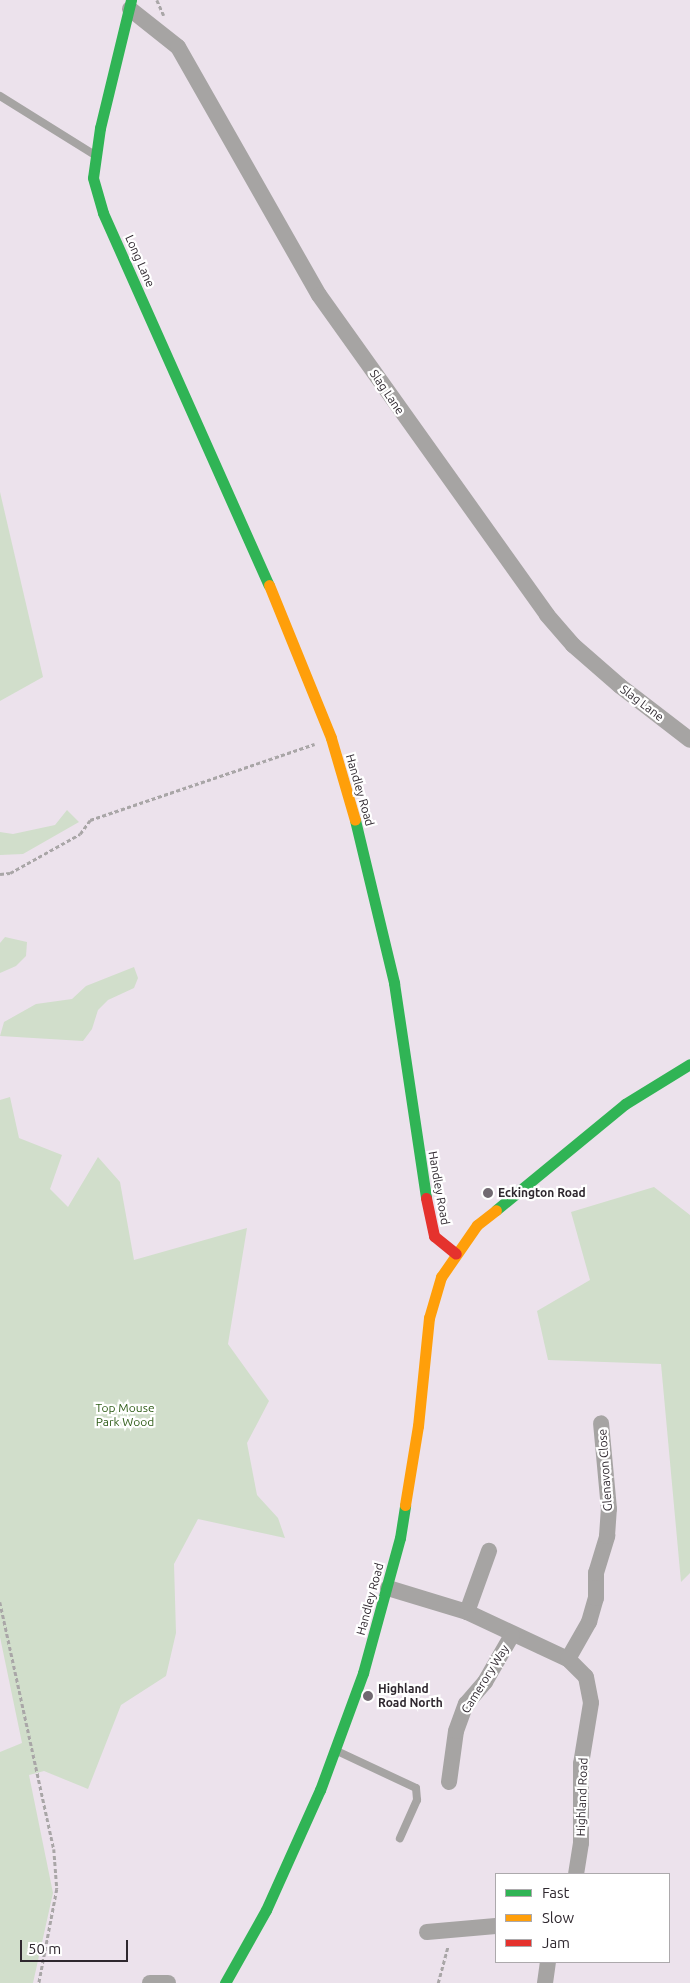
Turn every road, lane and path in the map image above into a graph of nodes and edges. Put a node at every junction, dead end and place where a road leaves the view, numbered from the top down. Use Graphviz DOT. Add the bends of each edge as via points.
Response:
graph roads {
  1 [pos="130,4"];
  2 [pos="0,96"];
  3 [pos="95,155"];
  4 [pos="241,521"];
  5 [pos="331,738"];
  6 [pos="690,740"];
  7 [pos="0,874"];
  8 [pos="690,1064"];
  9 [pos="456,1254"];
  10 [pos="601,1422"];
  11 [pos="489,1551"];
  12 [pos="388,1588"];
  13 [pos="0,1602"];
  14 [pos="467,1612"];
  15 [pos="512,1635"];
  16 [pos="568,1659"];
  17 [pos="335,1750"];
  18 [pos="449,1782"];
  19 [pos="400,1838"];
  20 [pos="576,1873"];
  21 [pos="495,1926"];
  22 [pos="426,1932"];
  23 [pos="451,1932"];
  24 [pos="548,1963"];
  25 [pos="39,1983"];
  26 [pos="150,1983"];
  27 [pos="168,1983"];
  28 [pos="226,1983"];
  29 [pos="438,1983"];
  30 [pos="545,1983"];
  1 -- 3 [label="street, Long Lane"];
  1 -- 6 [label="street, Slag Lane" via="178,47 319,295 547,615 572,645"];
  2 -- 3 [label="lane"];
  3 -- 4 [label="street, Long Lane" via="93,178 103,213"];
  4 -- 5 [label="street, Handley Road"];
  5 -- 7 [label="path" via="90,820 80,834 10,873"];
  5 -- 9 [label="street, Handley Road" via="360,838 394,983 429,1222 434,1236"];
  8 -- 9 [label="street" via="625,1104 477,1225"];
  9 -- 12 [label="street, Handley Road" via="441,1277 429,1318 418,1426"];
  10 -- 16 [label="street, Glenavon Close" via="609,1509 606,1536 596,1573 596,1598 589,1622"];
  11 -- 14 [label="street"];
  12 -- 14 [label="street, Highland Road"];
  12 -- 17 [label="street, Handley Road" via="364,1673"];
  13 -- 25 [label="path" via="54,1849 57,1889"];
  14 -- 15 [label="street, Highland Road"];
  15 -- 16 [label="street, Highland Road"];
  15 -- 18 [label="street, Camerory Way" via="485,1682 466,1704 456,1731"];
  16 -- 20 [label="street, Highland Road" via="586,1678 591,1703 581,1764 580,1843"];
  17 -- 19 [label="lane" via="416,1788 417,1800"];
  17 -- 28 [label="street, Handley Road" via="266,1910"];
  21 -- 23 [label="street"];
  22 -- 23 [label="street"];
  23 -- 29 [label="path"];
  24 -- 30 [label="street"];
  26 -- 27 [label="street"];
}
